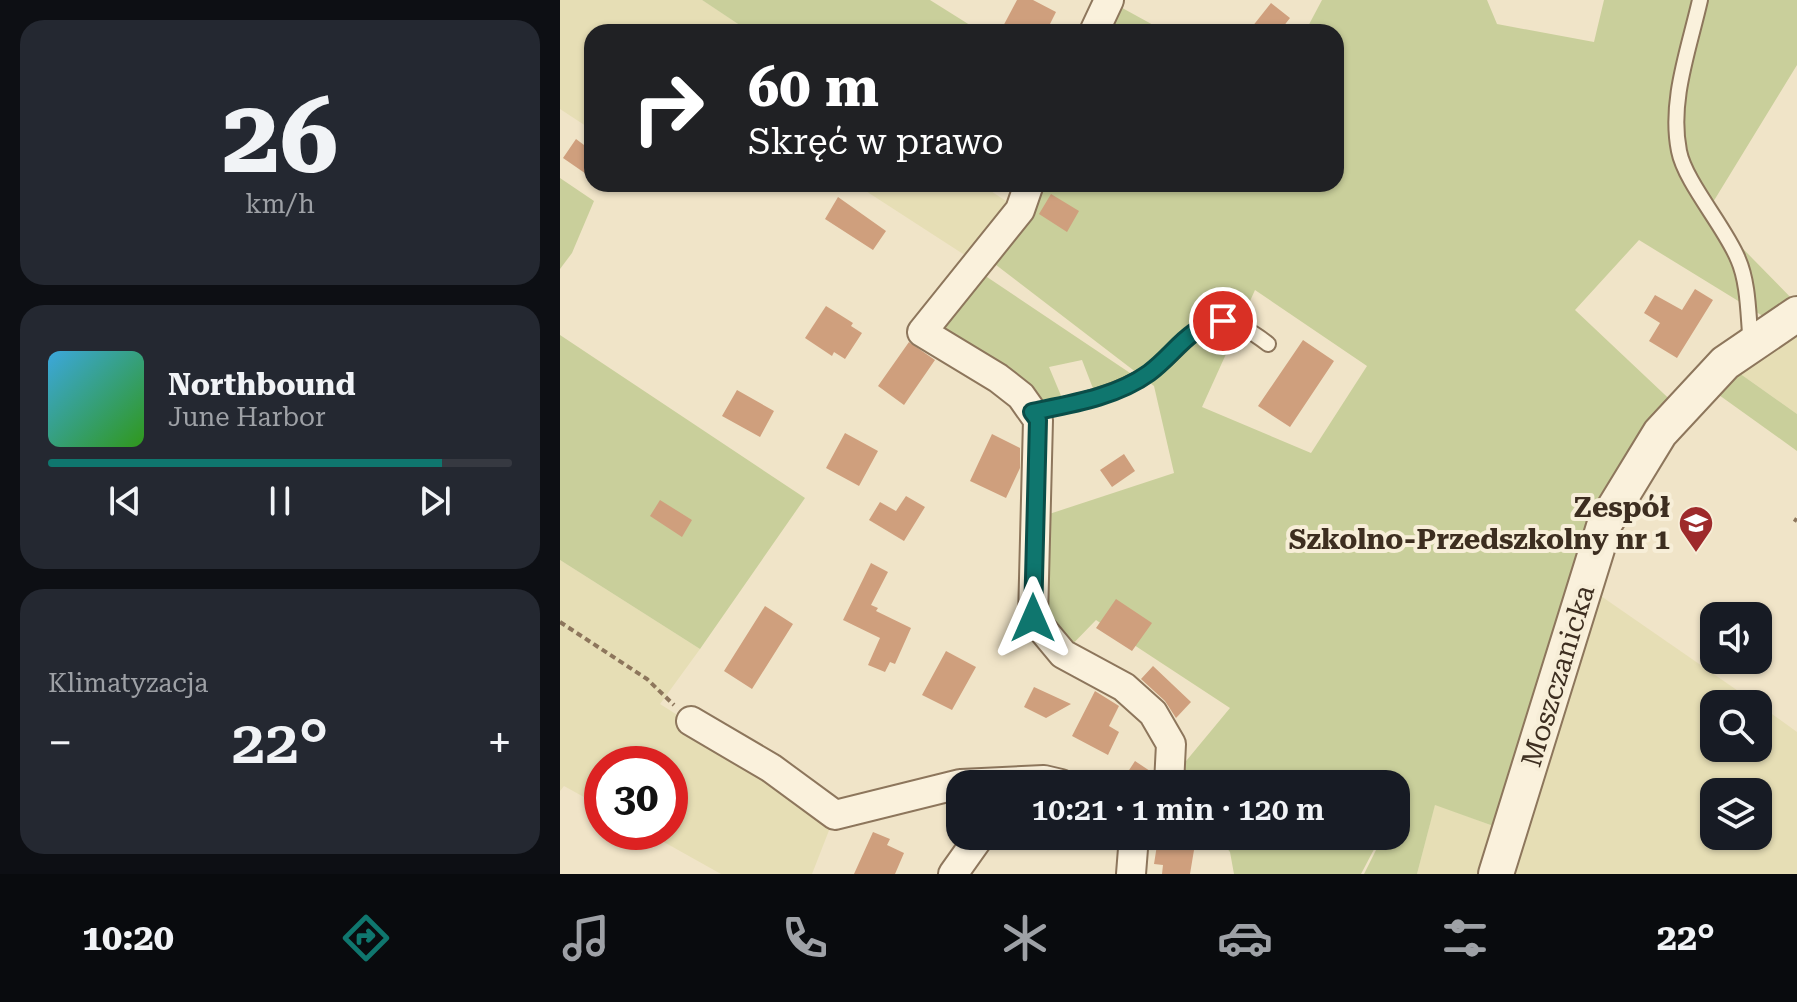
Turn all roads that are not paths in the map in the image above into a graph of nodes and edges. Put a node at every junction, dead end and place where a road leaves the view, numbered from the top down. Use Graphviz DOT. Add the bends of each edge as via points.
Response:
graph roads {
  1 [pos="1109,0"];
  2 [pos="1700,0"];
  3 [pos="1098,24"];
  4 [pos="1026,192"];
  5 [pos="1797,314"];
  6 [pos="1268,344"];
  7 [pos="1751,345"];
  8 [pos="1032,412"];
  9 [pos="691,721"];
  10 [pos="1170,770"];
  11 [pos="946,787"];
  12 [pos="970,850"];
  13 [pos="1133,850"];
  14 [pos="953,874"];
  15 [pos="1131,874"];
  16 [pos="1496,874"];
  1 -- 3 [label="street"];
  2 -- 7 [label="lane" via="1678,96 1679,151 1738,258"];
  4 -- 8 [label="street" via="1020,210 922,332 998,378"];
  5 -- 7 [label="street, Moszczanicka"];
  6 -- 8 [label="lane" via="1245,326 1203,324 1147,374 1113,392"];
  7 -- 16 [label="street, Moszczanicka" via="1725,363 1660,433 1605,523"];
  8 -- 10 [label="street" via="1038,420 1033,618 1063,654 1124,687 1153,713 1171,744"];
  9 -- 11 [label="street" via="771,768 835,815"];
  12 -- 14 [label="street"];
  13 -- 15 [label="street"];
}
